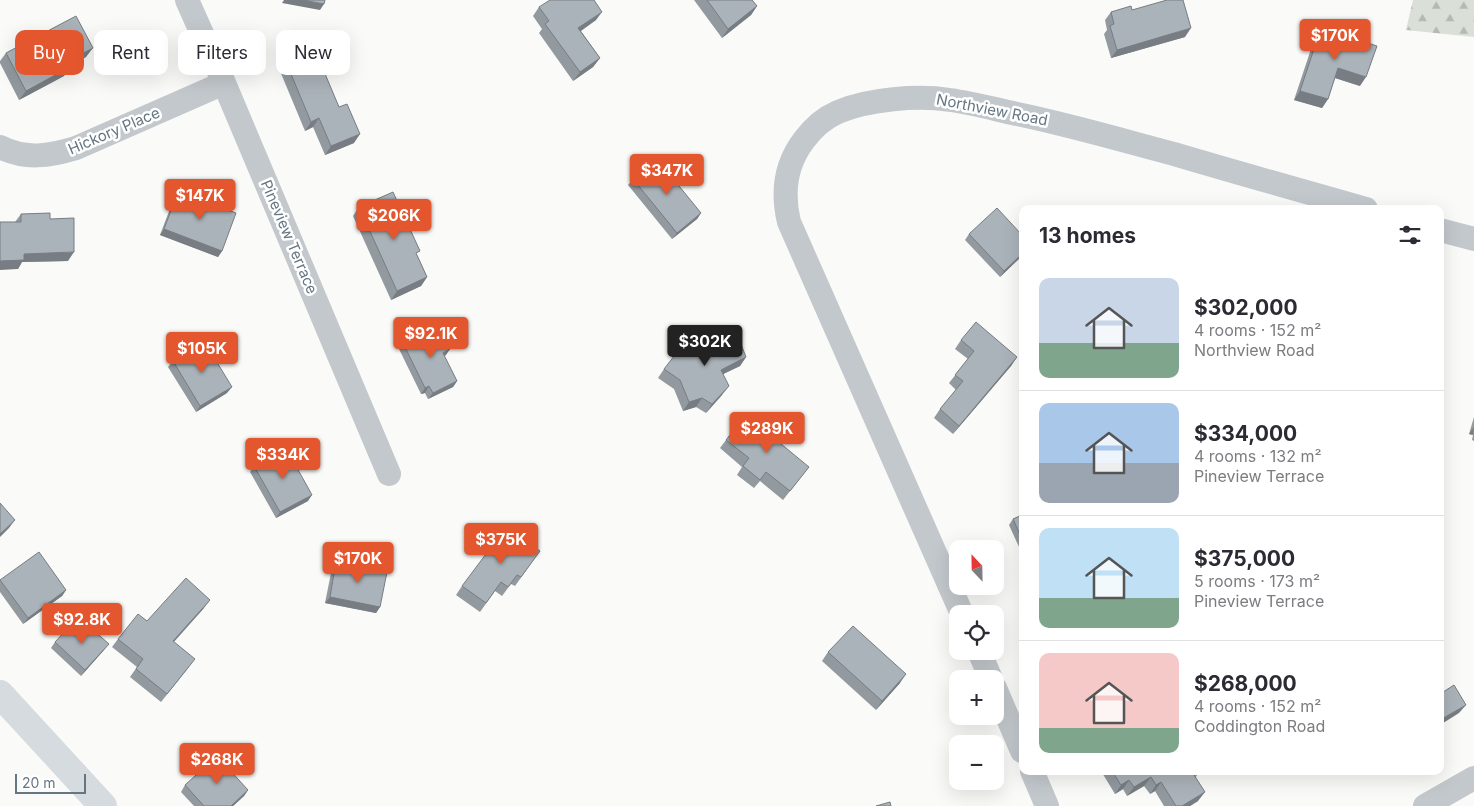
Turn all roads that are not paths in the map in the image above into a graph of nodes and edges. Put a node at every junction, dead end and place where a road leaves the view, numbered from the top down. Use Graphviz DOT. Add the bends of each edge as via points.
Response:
graph roads {
  1 [pos="187,0"];
  2 [pos="224,83"];
  3 [pos="0,147"];
  4 [pos="1352,205"];
  5 [pos="1444,231"];
  6 [pos="1474,239"];
  7 [pos="389,474"];
  8 [pos="958,605"];
  9 [pos="0,694"];
  10 [pos="1004,709"];
  11 [pos="1019,744"];
  12 [pos="1034,775"];
  13 [pos="1474,778"];
  14 [pos="103,806"];
  15 [pos="1047,806"];
  16 [pos="1425,806"];
  1 -- 2 [label="street, Pineview Terrace"];
  2 -- 3 [label="street, Hickory Place" via="58,154 20,154"];
  2 -- 7 [label="street, Pineview Terrace"];
  4 -- 8 [label="street, Northview Road" via="1072,126 949,100 875,102 839,111 808,134 789,166 785,204 789,222"];
  5 -- 6 [label="street"];
  9 -- 14 [label="street"];
  10 -- 11 [label="street"];
  12 -- 15 [label="street"];
  13 -- 16 [label="street"];
}
